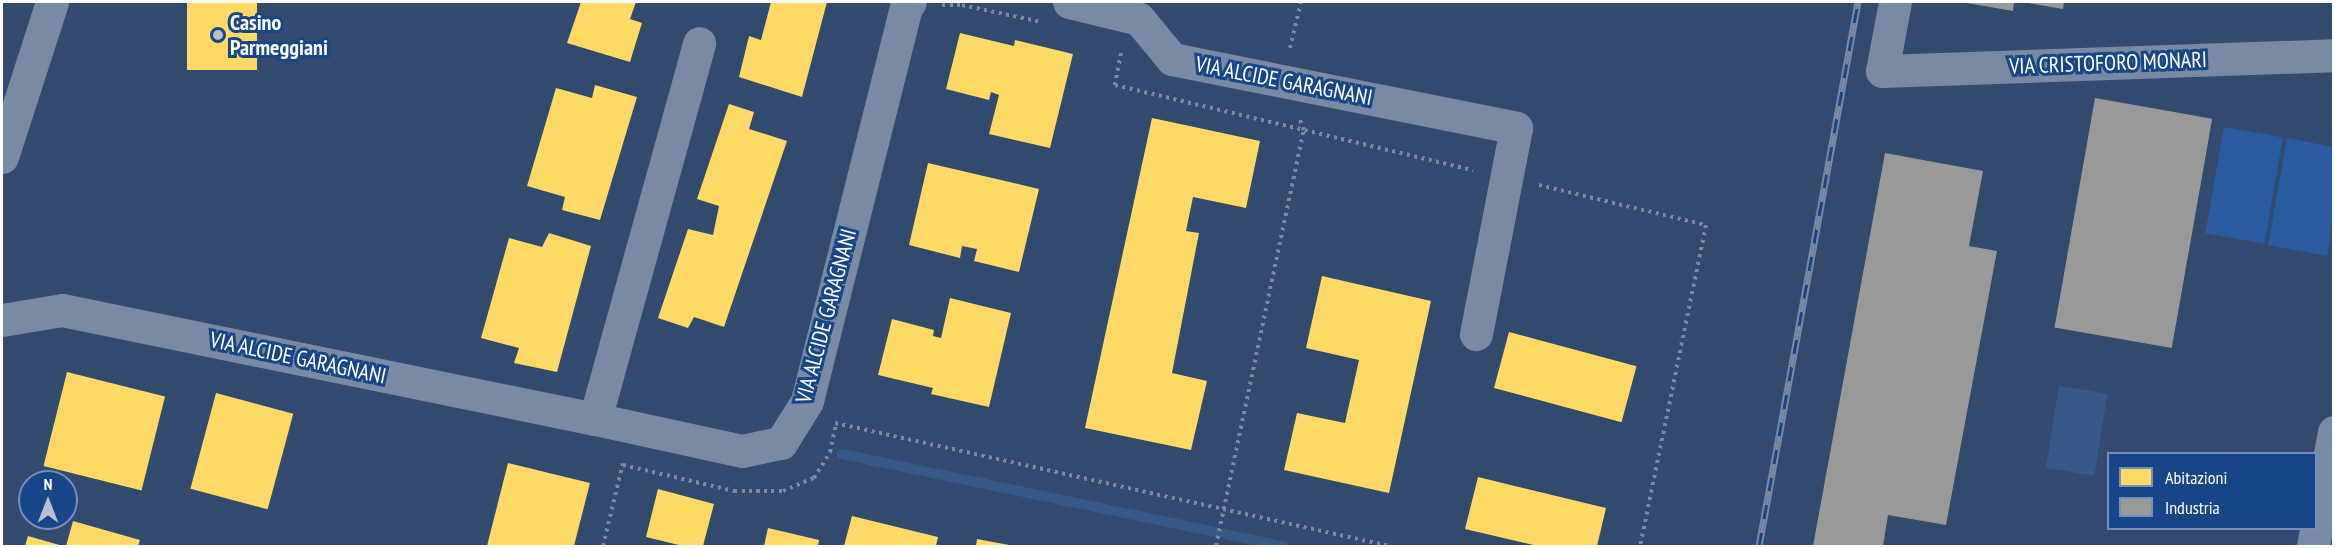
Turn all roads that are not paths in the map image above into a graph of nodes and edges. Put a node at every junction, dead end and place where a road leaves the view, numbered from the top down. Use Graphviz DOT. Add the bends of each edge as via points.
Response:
graph roads {
  1 [pos="52,2"];
  2 [pos="1069,2"];
  3 [pos="1895,2"];
  4 [pos="922,6"];
  5 [pos="699,43"];
  6 [pos="2334,55"];
  7 [pos="7,124"];
  8 [pos="2,157"];
  9 [pos="2,320"];
  10 [pos="1476,334"];
  11 [pos="595,419"];
  12 [pos="2334,432"];
  13 [pos="2317,524"];
  14 [pos="2316,530"];
  15 [pos="2313,546"];
  1 -- 7 [label="street"];
  2 -- 10 [label="street, VIA ALCIDE GARAGNANI" via="1139,19 1172,59 1516,128"];
  3 -- 6 [label="street, VIA CRISTOFORO MONARI" via="1882,71"];
  4 -- 11 [label="street, VIA ALCIDE GARAGNANI" via="903,18 807,401 781,443 742,451"];
  5 -- 11 [label="street"];
  7 -- 8 [label="street"];
  9 -- 11 [label="street, VIA ALCIDE GARAGNANI" via="62,310"];
  12 -- 13 [label="street"];
  14 -- 15 [label="street"];
}
